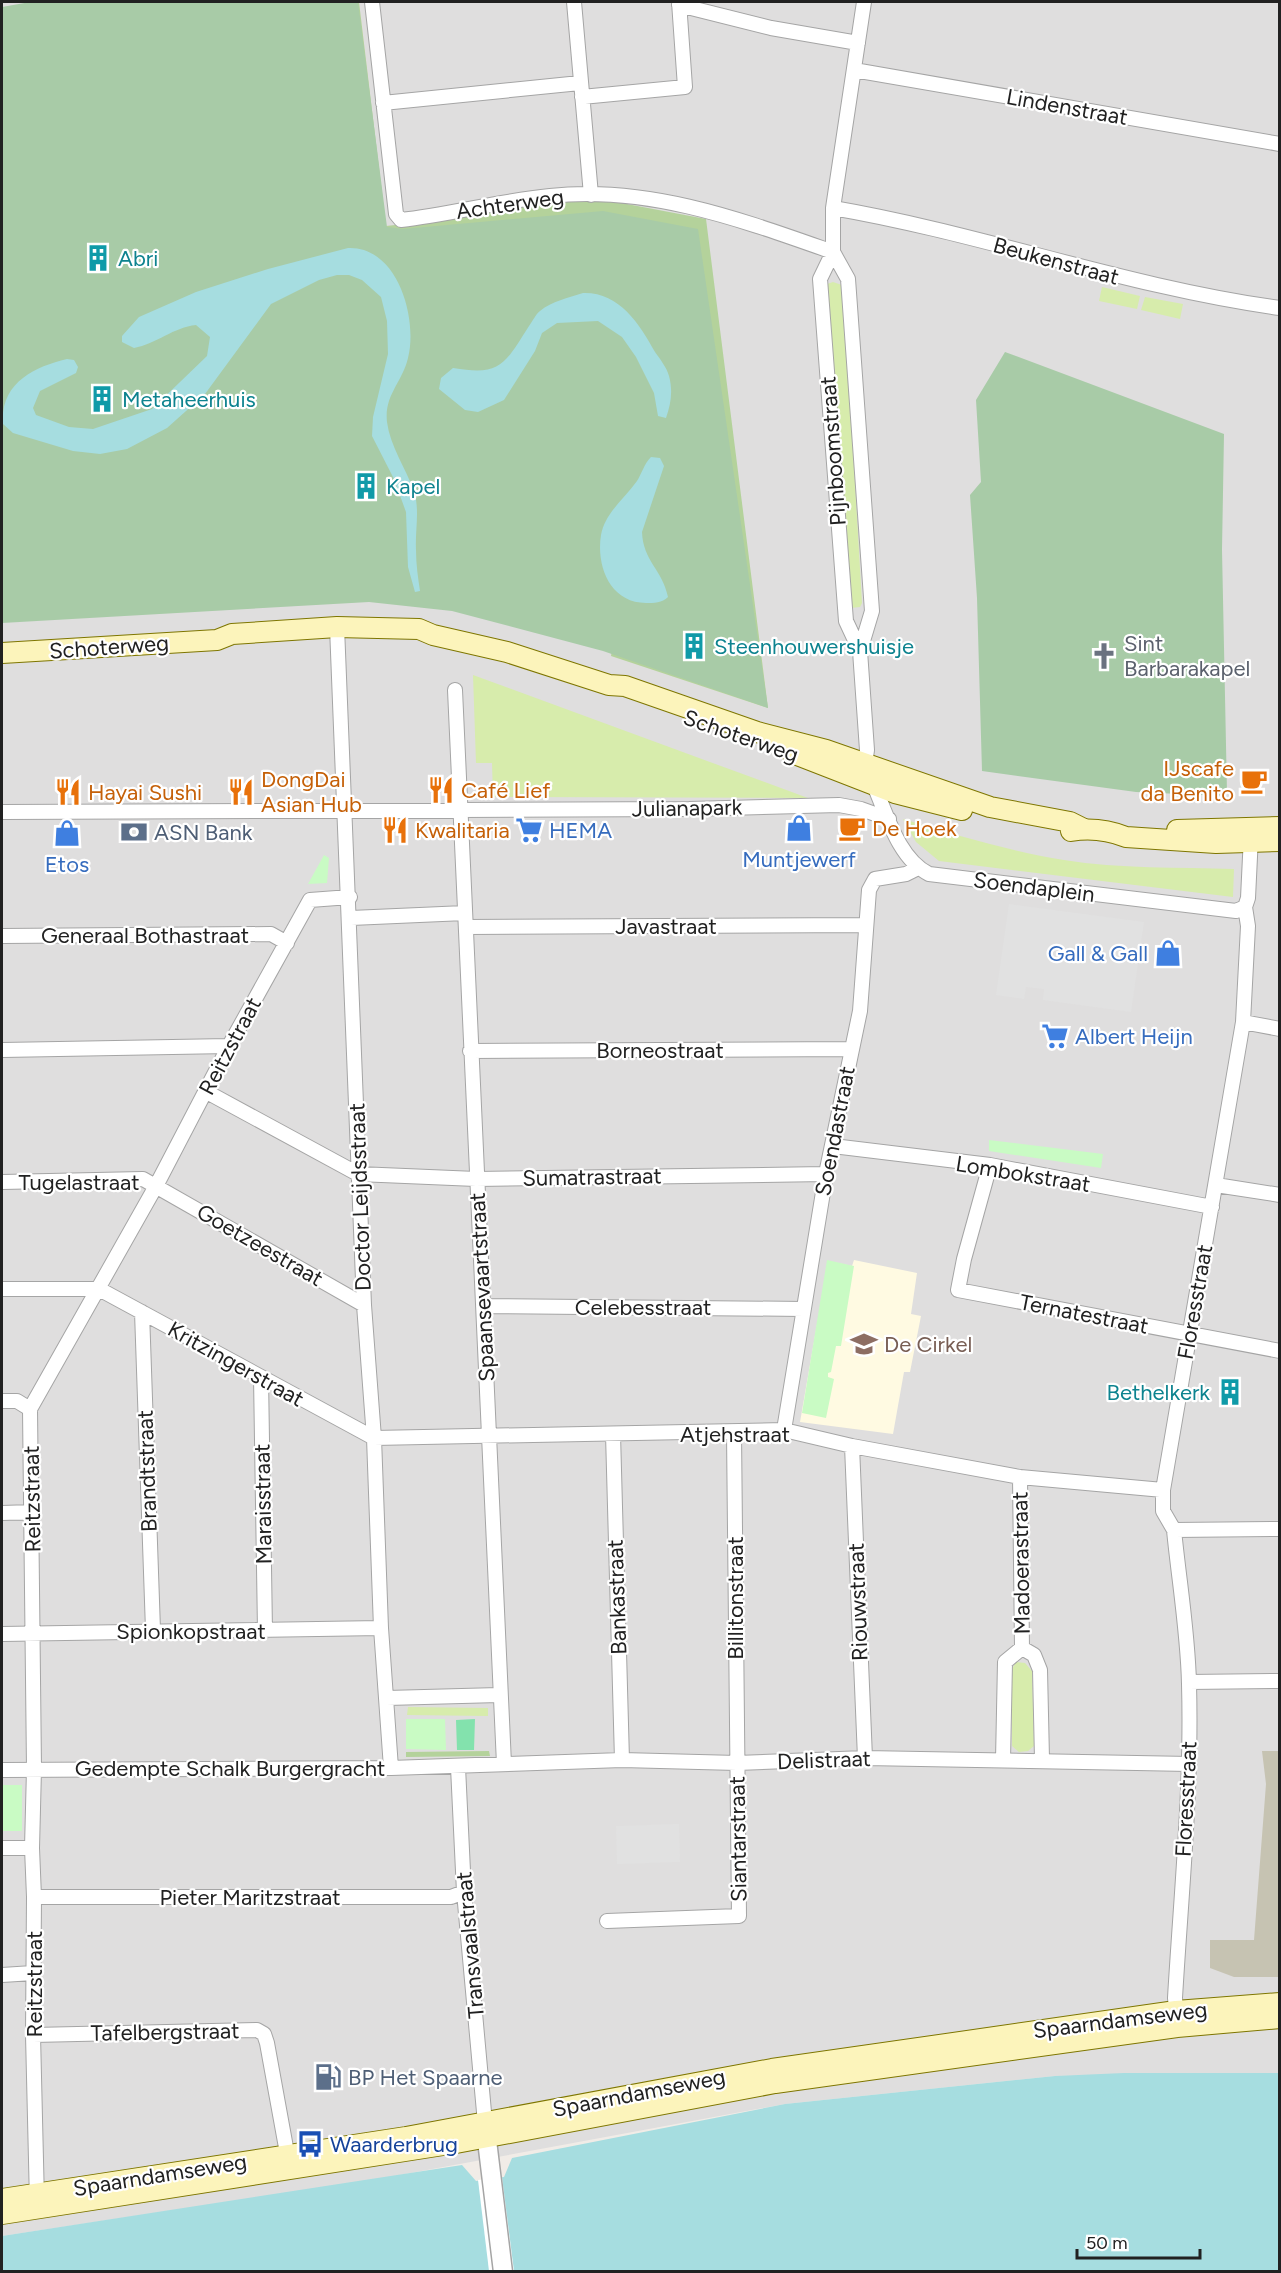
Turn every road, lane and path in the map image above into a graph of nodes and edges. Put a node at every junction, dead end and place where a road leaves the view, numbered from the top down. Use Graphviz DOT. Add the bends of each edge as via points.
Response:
graph roads {
  1 [pos="372,2"];
  2 [pos="574,2"];
  3 [pos="864,2"];
  4 [pos="679,3"];
  5 [pos="858,43"];
  6 [pos="854,70"];
  7 [pos="580,83"];
  8 [pos="582,97"];
  9 [pos="383,103"];
  10 [pos="1280,144"];
  11 [pos="591,195"];
  12 [pos="833,208"];
  13 [pos="833,252"];
  14 [pos="1280,308"];
  15 [pos="338,632"];
  16 [pos="860,651"];
  17 [pos="2,653"];
  18 [pos="455,690"];
  19 [pos="858,770"];
  20 [pos="874,785"];
  21 [pos="345,810"];
  22 [pos="459,810"];
  23 [pos="2,812"];
  24 [pos="889,819"];
  25 [pos="1280,827"];
  26 [pos="1084,829"];
  27 [pos="1251,835"];
  28 [pos="1280,842"];
  29 [pos="918,868"];
  30 [pos="350,897"];
  31 [pos="1245,907"];
  32 [pos="351,918"];
  33 [pos="465,920"];
  34 [pos="866,925"];
  35 [pos="2,936"];
  36 [pos="287,943"];
  37 [pos="1243,1022"];
  38 [pos="1280,1029"];
  39 [pos="229,1046"];
  40 [pos="851,1049"];
  41 [pos="2,1050"];
  42 [pos="470,1051"];
  43 [pos="206,1091"];
  44 [pos="834,1146"];
  45 [pos="990,1165"];
  46 [pos="358,1174"];
  47 [pos="826,1174"];
  48 [pos="476,1179"];
  49 [pos="2,1182"];
  50 [pos="1216,1185"];
  51 [pos="156,1186"];
  52 [pos="1280,1195"];
  53 [pos="1212,1207"];
  54 [pos="99,1288"];
  55 [pos="2,1289"];
  56 [pos="364,1305"];
  57 [pos="483,1306"];
  58 [pos="804,1309"];
  59 [pos="142,1312"];
  60 [pos="1189,1334"];
  61 [pos="1280,1351"];
  62 [pos="261,1377"];
  63 [pos="2,1401"];
  64 [pos="30,1409"];
  65 [pos="784,1430"];
  66 [pos="734,1433"];
  67 [pos="613,1434"];
  68 [pos="489,1436"];
  69 [pos="374,1438"];
  70 [pos="852,1446"];
  71 [pos="1020,1478"];
  72 [pos="1163,1490"];
  73 [pos="32,1512"];
  74 [pos="2,1513"];
  75 [pos="1280,1529"];
  76 [pos="1174,1530"];
  77 [pos="381,1628"];
  78 [pos="153,1630"];
  79 [pos="265,1632"];
  80 [pos="2,1634"];
  81 [pos="34,1634"];
  82 [pos="1022,1648"];
  83 [pos="1280,1681"];
  84 [pos="1190,1682"];
  85 [pos="499,1695"];
  86 [pos="387,1698"];
  87 [pos="865,1758"];
  88 [pos="1042,1759"];
  89 [pos="622,1760"];
  90 [pos="1004,1760"];
  91 [pos="737,1763"];
  92 [pos="504,1764"];
  93 [pos="1190,1764"];
  94 [pos="458,1767"];
  95 [pos="390,1768"];
  96 [pos="34,1769"];
  97 [pos="2,1770"];
  98 [pos="2,1848"];
  99 [pos="32,1848"];
  100 [pos="464,1892"];
  101 [pos="34,1898"];
  102 [pos="607,1921"];
  103 [pos="33,1973"];
  104 [pos="2,1975"];
  105 [pos="1280,2003"];
  106 [pos="1280,2018"];
  107 [pos="1177,2019"];
  108 [pos="33,2035"];
  109 [pos="486,2130"];
  110 [pos="289,2163"];
  111 [pos="2,2199"];
  112 [pos="37,2201"];
  113 [pos="2,2214"];
  114 [pos="503,2271"];
  1 -- 9 [label="street, Achterweg"];
  2 -- 7 [label="street"];
  3 -- 5 [label="street, Pijnboomstraat"];
  4 -- 5 [label="street" via="771,28"];
  4 -- 8 [label="street" via="685,87"];
  5 -- 6 [label="street, Pijnboomstraat"];
  6 -- 10 [label="street, Lindenstraat"];
  6 -- 12 [label="street, Pijnboomstraat"];
  7 -- 8 [label="street"];
  7 -- 9 [label="street"];
  8 -- 11 [label="street"];
  9 -- 11 [label="street, Achterweg" via="396,214 401,220 551,195"];
  11 -- 13 [label="street, Achterweg" via="698,207"];
  12 -- 13 [label="street, Pijnboomstraat"];
  12 -- 14 [label="street, Beukenstraat" via="907,221 1145,285"];
  13 -- 16 [label="street, Pijnboomstraat" via="848,279 872,611"];
  13 -- 16 [label="street, Pijnboomstraat" via="820,279 846,621"];
  15 -- 17 [label="main road, Schoterweg" via="232,634 217,640"];
  15 -- 19 [label="main road, Schoterweg" via="419,629 507,652 609,686 625,686 757,732 826,750"];
  15 -- 21 [label="street, Doctor Leijdsstraat"];
  16 -- 19 [label="street, Pijnboomstraat" via="867,750"];
  18 -- 22 [label="street"];
  19 -- 20 [label="main road, Schoterweg"];
  19 -- 26 [label="main road" via="990,807 1070,822"];
  20 -- 24 [label="street"];
  20 -- 26 [label="main road" via="987,817 1069,831"];
  21 -- 22 [label="street, Julianapark"];
  21 -- 23 [label="street, Julianapark"];
  21 -- 30 [label="street, Doctor Leijdsstraat"];
  22 -- 24 [label="street, Julianapark" via="839,805"];
  22 -- 33 [label="street, Spaansevaartstraat"];
  24 -- 29 [label="street"];
  25 -- 27 [label="main road"];
  26 -- 27 [label="main road"];
  27 -- 28 [label="main road"];
  27 -- 31 [label="street, Floresstraat"];
  29 -- 31 [label="street, Soendaplein" via="939,876 988,882 1236,911"];
  29 -- 34 [label="street, Soendastraat" via="872,881"];
  30 -- 32 [label="street, Doctor Leijdsstraat"];
  30 -- 36 [label="street, Reitzstraat" via="310,900"];
  31 -- 37 [label="street, Floresstraat" via="1248,926"];
  32 -- 33 [label="street, Javastraat"];
  32 -- 46 [label="street, Doctor Leijdsstraat"];
  33 -- 34 [label="street, Javastraat"];
  33 -- 42 [label="street, Spaansevaartstraat"];
  34 -- 40 [label="street, Soendastraat" via="860,1011"];
  35 -- 36 [label="street, Generaal Bothastraat" via="271,934"];
  36 -- 39 [label="street, Reitzstraat"];
  37 -- 38 [label="street"];
  37 -- 50 [label="street, Floresstraat"];
  39 -- 41 [label="street"];
  39 -- 43 [label="street, Reitzstraat"];
  40 -- 42 [label="street, Borneostraat"];
  40 -- 44 [label="street, Soendastraat"];
  42 -- 48 [label="street, Spaansevaartstraat"];
  43 -- 46 [label="street"];
  43 -- 51 [label="street, Reitzstraat"];
  44 -- 45 [label="street, Lombokstraat"];
  44 -- 47 [label="street, Soendastraat"];
  45 -- 53 [label="street, Lombokstraat"];
  45 -- 60 [label="street, Ternatestraat" via="958,1290"];
  46 -- 48 [label="street, Sumatrastraat"];
  46 -- 56 [label="street, Doctor Leijdsstraat"];
  47 -- 48 [label="street, Sumatrastraat"];
  47 -- 58 [label="street, Soendastraat"];
  48 -- 57 [label="street, Spaansevaartstraat"];
  49 -- 51 [label="street, Tugelastraat" via="143,1179"];
  50 -- 52 [label="street"];
  50 -- 53 [label="street, Floresstraat"];
  51 -- 54 [label="street, Reitzstraat"];
  51 -- 56 [label="street, Goetzeestraat"];
  53 -- 60 [label="street, Floresstraat"];
  54 -- 55 [label="street"];
  54 -- 59 [label="street, Kritzingerstraat"];
  54 -- 64 [label="street, Reitzstraat"];
  56 -- 69 [label="street, Doctor Leijdsstraat"];
  57 -- 58 [label="street, Celebesstraat"];
  57 -- 68 [label="street, Spaansevaartstraat"];
  58 -- 65 [label="street, Soendastraat"];
  59 -- 62 [label="street, Kritzingerstraat"];
  59 -- 78 [label="street, Brandtstraat"];
  60 -- 61 [label="street, Ternatestraat"];
  60 -- 72 [label="street, Floresstraat"];
  62 -- 69 [label="street, Kritzingerstraat"];
  62 -- 79 [label="street, Maraisstraat"];
  63 -- 64 [label="street" via="17,1401"];
  64 -- 73 [label="street, Reitzstraat"];
  65 -- 66 [label="street, Atjehstraat"];
  65 -- 70 [label="street, Atjehstraat"];
  66 -- 67 [label="street, Atjehstraat"];
  66 -- 91 [label="street, Billitonstraat"];
  67 -- 68 [label="street, Atjehstraat"];
  67 -- 89 [label="street, Bankastraat"];
  68 -- 69 [label="street, Atjehstraat"];
  68 -- 85 [label="street, Spaansevaartstraat"];
  69 -- 77 [label="street, Doctor Leijdsstraat"];
  70 -- 71 [label="street, Atjehstraat"];
  70 -- 87 [label="street, Riouwstraat"];
  71 -- 72 [label="street, Atjehstraat"];
  71 -- 82 [label="street, Madoerastraat"];
  72 -- 76 [label="street, Floresstraat" via="1163,1511"];
  73 -- 74 [label="street"];
  73 -- 81 [label="street, Reitzstraat"];
  75 -- 76 [label="street"];
  76 -- 84 [label="street, Floresstraat"];
  77 -- 79 [label="street, Spionkopstraat"];
  77 -- 86 [label="street, Doctor Leijdsstraat"];
  78 -- 79 [label="street, Spionkopstraat"];
  78 -- 81 [label="street, Spionkopstraat"];
  80 -- 81 [label="street, Spionkopstraat"];
  81 -- 96 [label="street, Reitzstraat"];
  82 -- 88 [label="street, Madoerastraat" via="1034,1655 1040,1670"];
  82 -- 90 [label="street, Madoerastraat" via="1005,1662"];
  83 -- 84 [label="street"];
  84 -- 93 [label="street, Floresstraat"];
  85 -- 86 [label="street"];
  85 -- 92 [label="street, Spaansevaartstraat"];
  86 -- 95 [label="street, Doctor Leijdsstraat"];
  87 -- 90 [label="street, Delistraat"];
  87 -- 91 [label="street, Delistraat"];
  88 -- 90 [label="street, Delistraat"];
  88 -- 93 [label="street, Delistraat"];
  89 -- 91 [label="street, Delistraat"];
  89 -- 92 [label="street, Delistraat"];
  91 -- 102 [label="street, Siantarstraat" via="739,1916"];
  92 -- 94 [label="street, Delistraat"];
  93 -- 107 [label="street, Floresstraat"];
  94 -- 95 [label="street, Gedempte Schalk Burgergracht"];
  94 -- 100 [label="street, Transvaalstraat"];
  95 -- 96 [label="street, Gedempte Schalk Burgergracht"];
  96 -- 97 [label="street, Gedempte Schalk Burgergracht"];
  96 -- 99 [label="street, Reitzstraat"];
  98 -- 99 [label="street"];
  99 -- 101 [label="street, Reitzstraat"];
  100 -- 101 [label="street, Pieter Maritzstraat" via="451,1897"];
  100 -- 109 [label="street, Transvaalstraat"];
  101 -- 103 [label="street, Reitzstraat"];
  103 -- 104 [label="street"];
  103 -- 108 [label="street, Reitzstraat"];
  105 -- 107 [label="main road, Spaarndamseweg"];
  106 -- 107 [label="main road, Spaarndamseweg"];
  107 -- 109 [label="main road, Spaarndamseweg"];
  108 -- 110 [label="street, Tafelbergstraat" via="257,2030 264,2034 267,2043"];
  108 -- 112 [label="street, Reitzstraat"];
  109 -- 110 [label="main road, Spaarndamseweg"];
  109 -- 114 [label="street"];
  110 -- 112 [label="main road, Spaarndamseweg"];
  111 -- 112 [label="main road, Spaarndamseweg"];
  112 -- 113 [label="main road, Spaarndamseweg"];
}
